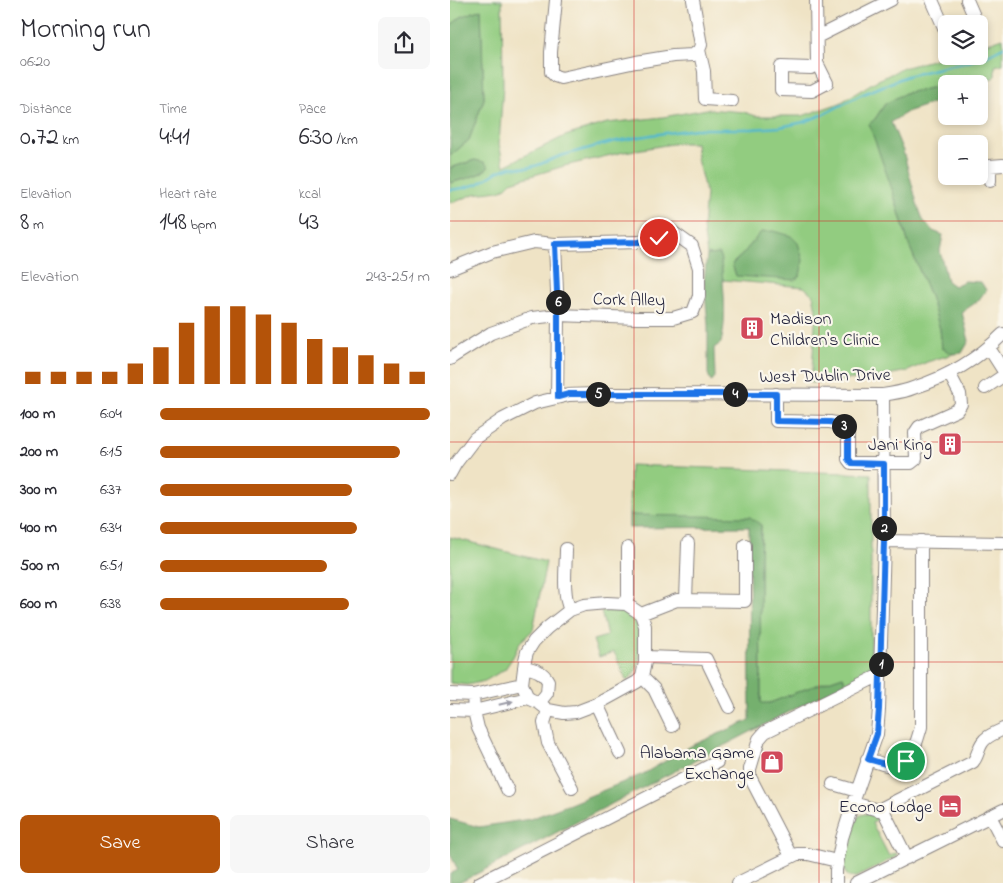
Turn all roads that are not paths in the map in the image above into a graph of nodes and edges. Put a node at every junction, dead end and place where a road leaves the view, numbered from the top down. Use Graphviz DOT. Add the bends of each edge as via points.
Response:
graph roads {
  1 [pos="556,0"];
  2 [pos="693,0"];
  3 [pos="816,0"];
  4 [pos="891,0"];
  5 [pos="932,0"];
  6 [pos="967,0"];
  7 [pos="939,15"];
  8 [pos="974,15"];
  9 [pos="817,37"];
  10 [pos="700,50"];
  11 [pos="817,63"];
  12 [pos="732,100"];
  13 [pos="1003,165"];
  14 [pos="990,181"];
  15 [pos="555,244"];
  16 [pos="450,269"];
  17 [pos="558,315"];
  18 [pos="1003,334"];
  19 [pos="988,348"];
  20 [pos="450,359"];
  21 [pos="1003,370"];
  22 [pos="949,374"];
  23 [pos="1003,376"];
  24 [pos="985,388"];
  25 [pos="776,394"];
  26 [pos="883,395"];
  27 [pos="558,397"];
  28 [pos="884,464"];
  29 [pos="450,474"];
  30 [pos="884,541"];
  31 [pos="921,541"];
  32 [pos="688,543"];
  33 [pos="1003,543"];
  34 [pos="745,545"];
  35 [pos="628,548"];
  36 [pos="566,549"];
  37 [pos="686,600"];
  38 [pos="626,604"];
  39 [pos="570,610"];
  40 [pos="641,614"];
  41 [pos="645,657"];
  42 [pos="524,668"];
  43 [pos="880,675"];
  44 [pos="642,677"];
  45 [pos="522,684"];
  46 [pos="450,694"];
  47 [pos="473,695"];
  48 [pos="538,704"];
  49 [pos="597,704"];
  50 [pos="729,707"];
  51 [pos="450,710"];
  52 [pos="474,711"];
  53 [pos="672,726"];
  54 [pos="1003,729"];
  55 [pos="620,753"];
  56 [pos="868,759"];
  57 [pos="716,762"];
  58 [pos="833,784"];
  59 [pos="572,788"];
  60 [pos="508,791"];
  61 [pos="855,797"];
  62 [pos="882,808"];
  63 [pos="1003,810"];
  64 [pos="990,816"];
  65 [pos="1003,841"];
  66 [pos="791,856"];
  67 [pos="907,858"];
  68 [pos="837,861"];
  69 [pos="479,883"];
  70 [pos="738,883"];
  71 [pos="836,883"];
  72 [pos="856,883"];
  1 -- 10 [label="street" via="551,72 560,78 636,62 693,55"];
  2 -- 10 [label="street"];
  3 -- 9 [label="street"];
  4 -- 9 [label="street"];
  5 -- 7 [label="street"];
  6 -- 8 [label="street"];
  9 -- 11 [label="street"];
  10 -- 12 [label="street" via="705,100"];
  13 -- 14 [label="street" via="990,166"];
  15 -- 16 [label="street" via="534,242 492,252"];
  15 -- 17 [label="street"];
  15 -- 17 [label="street, Cork Alley" via="639,242 659,238 670,231 692,246 698,268 699,296 693,312 673,318"];
  17 -- 20 [label="street, Cork Alley" via="532,318 491,333"];
  17 -- 27 [label="street"];
  18 -- 19 [label="street, West Dublin Drive"];
  19 -- 21 [label="street"];
  19 -- 22 [label="street, West Dublin Drive"];
  22 -- 26 [label="street, West Dublin Drive" via="912,389"];
  22 -- 28 [label="street" via="960,394 961,404 957,410 919,427 915,433 916,459 911,463"];
  23 -- 24 [label="street"];
  25 -- 26 [label="street, West Dublin Drive"];
  25 -- 27 [label="street, West Dublin Drive" via="569,394"];
  25 -- 28 [label="street" via="776,421 841,424 848,430 848,459 851,463"];
  26 -- 28 [label="street"];
  27 -- 29 [label="street, West Dublin Drive" via="535,403 475,438"];
  28 -- 30 [label="street"];
  30 -- 31 [label="street"];
  30 -- 43 [label="street"];
  31 -- 33 [label="street"];
  31 -- 56 [label="street" via="921,726 915,748 906,761 887,765"];
  32 -- 37 [label="street"];
  34 -- 37 [label="street" via="745,601"];
  35 -- 38 [label="street"];
  36 -- 39 [label="street" via="565,595"];
  37 -- 40 [label="street" via="677,600"];
  38 -- 39 [label="street" via="584,605"];
  38 -- 40 [label="street"];
  39 -- 42 [label="street" via="534,641 527,652"];
  40 -- 41 [label="street"];
  41 -- 44 [label="street"];
  41 -- 50 [label="street" via="706,659"];
  42 -- 45 [label="street"];
  42 -- 48 [label="street" via="542,673 548,681 547,693"];
  43 -- 56 [label="street" via="877,734"];
  43 -- 66 [label="street" via="765,732 759,739 750,777"];
  44 -- 49 [label="street"];
  44 -- 53 [label="street" via="654,690"];
  45 -- 47 [label="street"];
  45 -- 48 [label="street"];
  46 -- 47 [label="street"];
  47 -- 52 [label="street"];
  48 -- 49 [label="street" via="564,713"];
  52 -- 48 [label="street, one-way"];
  48 -- 59 [label="street" via="548,743"];
  49 -- 55 [label="street"];
  51 -- 52 [label="street"];
  52 -- 60 [label="street" via="478,728"];
  54 -- 62 [label="street" via="983,740 973,762"];
  56 -- 61 [label="street"];
  57 -- 69 [label="street"];
  58 -- 61 [label="street"];
  61 -- 62 [label="street" via="878,810"];
  61 -- 68 [label="street"];
  62 -- 67 [label="street"];
  63 -- 64 [label="street"];
  64 -- 65 [label="street"];
  64 -- 67 [label="street"];
  66 -- 68 [label="street" via="801,853"];
  66 -- 70 [label="street"];
  67 -- 72 [label="street"];
  68 -- 71 [label="street"];
}
